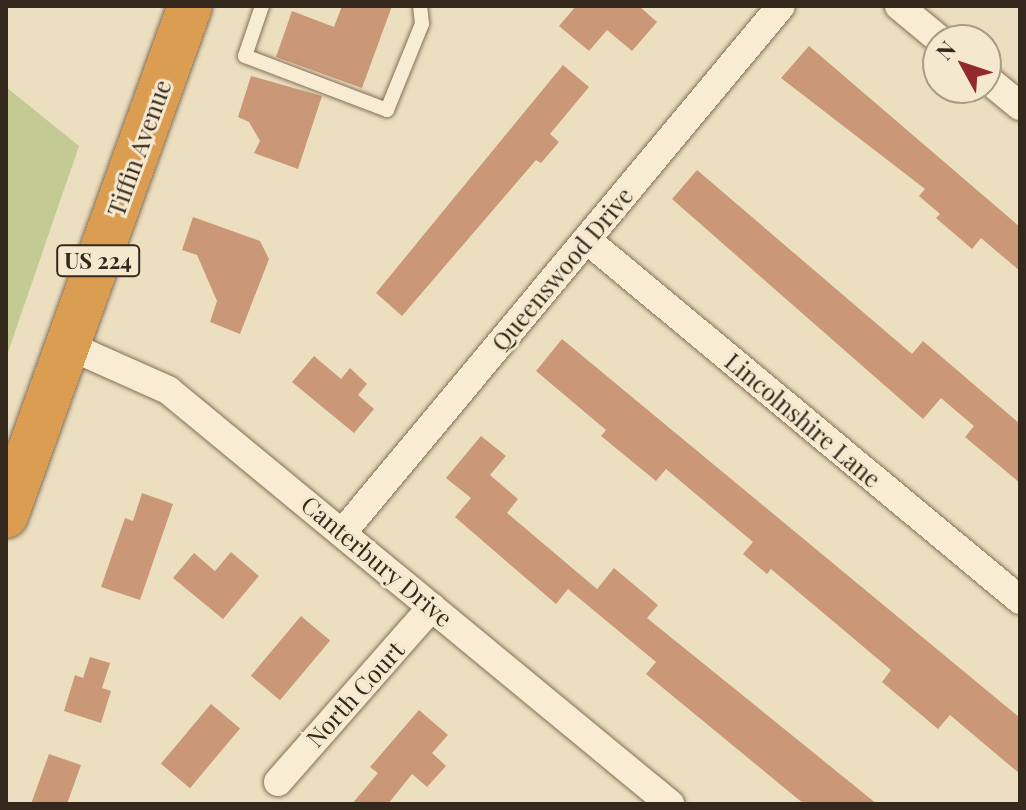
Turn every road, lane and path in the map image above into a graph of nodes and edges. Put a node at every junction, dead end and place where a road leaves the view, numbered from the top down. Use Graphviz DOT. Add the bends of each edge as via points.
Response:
graph roads {
  1 [pos="190,6"];
  2 [pos="262,6"];
  3 [pos="420,6"];
  4 [pos="781,6"];
  5 [pos="899,6"];
  6 [pos="922,25"];
  7 [pos="1002,91"];
  8 [pos="1020,106"];
  9 [pos="587,240"];
  10 [pos="67,345"];
  11 [pos="6,516"];
  12 [pos="343,532"];
  13 [pos="1020,600"];
  14 [pos="432,607"];
  15 [pos="278,782"];
  16 [pos="651,798"];
  1 -- 10 [label="highway, Tiffin Avenue / US 224"];
  2 -- 3 [label="lane" via="245,56 387,110 422,24"];
  4 -- 9 [label="street, Queenswood Drive"];
  5 -- 6 [label="street"];
  7 -- 8 [label="street"];
  9 -- 12 [label="street, Queenswood Drive"];
  9 -- 13 [label="street, Lincolnshire Lane"];
  10 -- 11 [label="highway, Tiffin Avenue / US 224"];
  10 -- 12 [label="street, Canterbury Drive" via="168,390"];
  12 -- 14 [label="street, Canterbury Drive"];
  14 -- 15 [label="street, North Court"];
  14 -- 16 [label="street, Canterbury Drive"];
}
